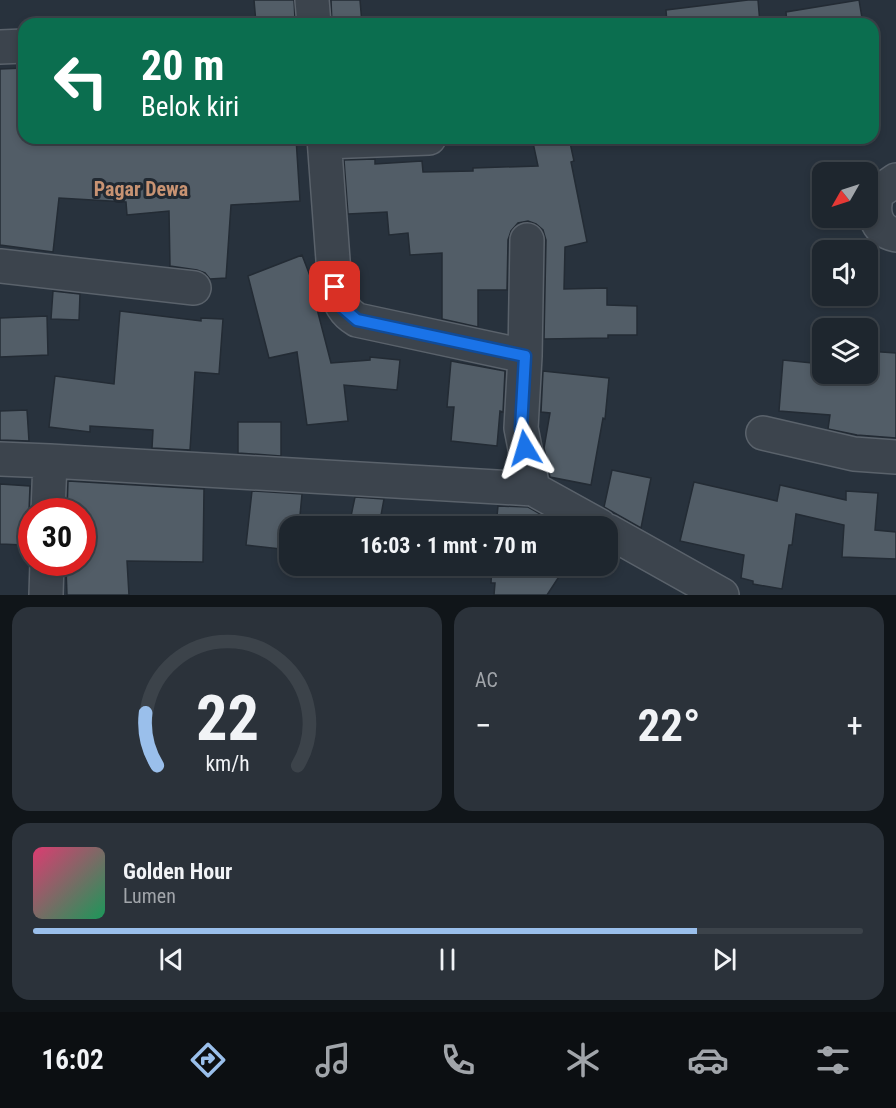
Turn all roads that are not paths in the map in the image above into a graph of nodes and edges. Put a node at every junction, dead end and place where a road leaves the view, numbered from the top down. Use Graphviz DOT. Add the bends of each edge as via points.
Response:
graph roads {
  1 [pos="312,0"];
  2 [pos="314,18"];
  3 [pos="18,46"];
  4 [pos="0,47"];
  5 [pos="325,144"];
  6 [pos="896,180"];
  7 [pos="896,235"];
  8 [pos="527,240"];
  9 [pos="0,266"];
  10 [pos="194,288"];
  11 [pos="525,356"];
  12 [pos="763,434"];
  13 [pos="896,457"];
  14 [pos="0,459"];
  15 [pos="50,460"];
  16 [pos="533,489"];
  17 [pos="49,498"];
  18 [pos="582,516"];
  19 [pos="618,537"];
  20 [pos="47,576"];
  21 [pos="46,595"];
  22 [pos="722,595"];
  1 -- 2 [label="street"];
  3 -- 4 [label="street"];
  5 -- 11 [label="street" via="335,287 348,314 357,320"];
  6 -- 7 [label="street" via="877,193 873,213 877,222"];
  8 -- 11 [label="street"];
  9 -- 10 [label="street"];
  11 -- 16 [label="street" via="521,428"];
  12 -- 13 [label="street" via="855,454"];
  14 -- 15 [label="street"];
  15 -- 16 [label="street"];
  15 -- 17 [label="street"];
  16 -- 18 [label="street"];
  19 -- 22 [label="street"];
  20 -- 21 [label="street"];
}
